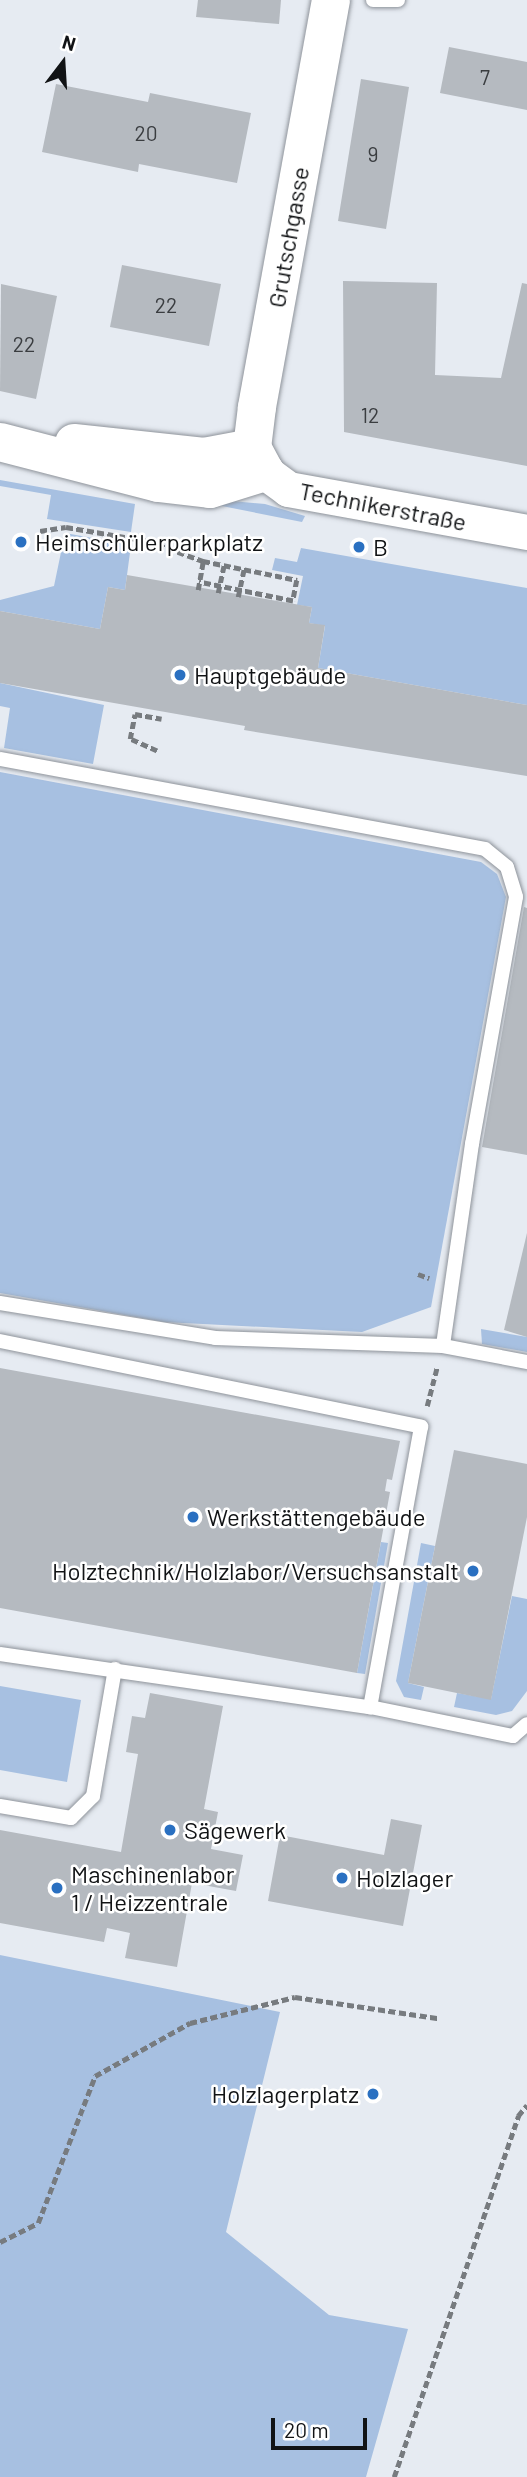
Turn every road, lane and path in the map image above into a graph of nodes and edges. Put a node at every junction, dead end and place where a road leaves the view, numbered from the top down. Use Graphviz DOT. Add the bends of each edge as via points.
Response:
graph roads {
  1 [pos="331,0"];
  2 [pos="373,0"];
  3 [pos="398,0"];
  4 [pos="0,441"];
  5 [pos="258,460"];
  6 [pos="40,531"];
  7 [pos="527,532"];
  8 [pos="204,561"];
  9 [pos="224,565"];
  10 [pos="244,569"];
  11 [pos="199,582"];
  12 [pos="219,586"];
  13 [pos="198,590"];
  14 [pos="239,590"];
  15 [pos="218,593"];
  16 [pos="238,597"];
  17 [pos="162,719"];
  18 [pos="157,751"];
  19 [pos="0,759"];
  20 [pos="0,1303"];
  21 [pos="0,1340"];
  22 [pos="443,1346"];
  23 [pos="527,1362"];
  24 [pos="421,1427"];
  25 [pos="0,1654"];
  26 [pos="115,1669"];
  27 [pos="370,1707"];
  28 [pos="527,1724"];
  29 [pos="0,1806"];
  30 [pos="438,2018"];
  31 [pos="527,2105"];
  32 [pos="0,2242"];
  33 [pos="394,2477"];
  1 -- 5 [label="main road, Grutschgasse"];
  2 -- 3 [label="lane"];
  4 -- 5 [label="main road" via="44,458 210,489"];
  5 -- 7 [label="street, Technikerstraße" via="288,489"];
  6 -- 8 [label="path" via="66,527 148,541"];
  8 -- 9 [label="path"];
  8 -- 11 [label="path"];
  9 -- 10 [label="path"];
  9 -- 12 [label="path"];
  10 -- 14 [label="path"];
  10 -- 14 [label="path" via="297,580 293,601"];
  11 -- 12 [label="path"];
  11 -- 13 [label="path"];
  12 -- 14 [label="path"];
  12 -- 15 [label="path"];
  14 -- 16 [label="path"];
  17 -- 18 [label="path" via="135,713 130,740"];
  19 -- 22 [label="lane" via="485,849 507,867 516,897 471,1144"];
  20 -- 22 [label="lane" via="215,1338"];
  21 -- 24 [label="lane"];
  22 -- 23 [label="lane"];
  22 -- 24 [label="path"];
  24 -- 27 [label="lane"];
  25 -- 26 [label="lane"];
  26 -- 27 [label="lane"];
  26 -- 29 [label="lane" via="93,1796 71,1818"];
  27 -- 28 [label="lane" via="513,1736"];
  30 -- 32 [label="path" via="296,1997 190,2024 95,2076 38,2223"];
  31 -- 33 [label="path" via="518,2116"];
}
